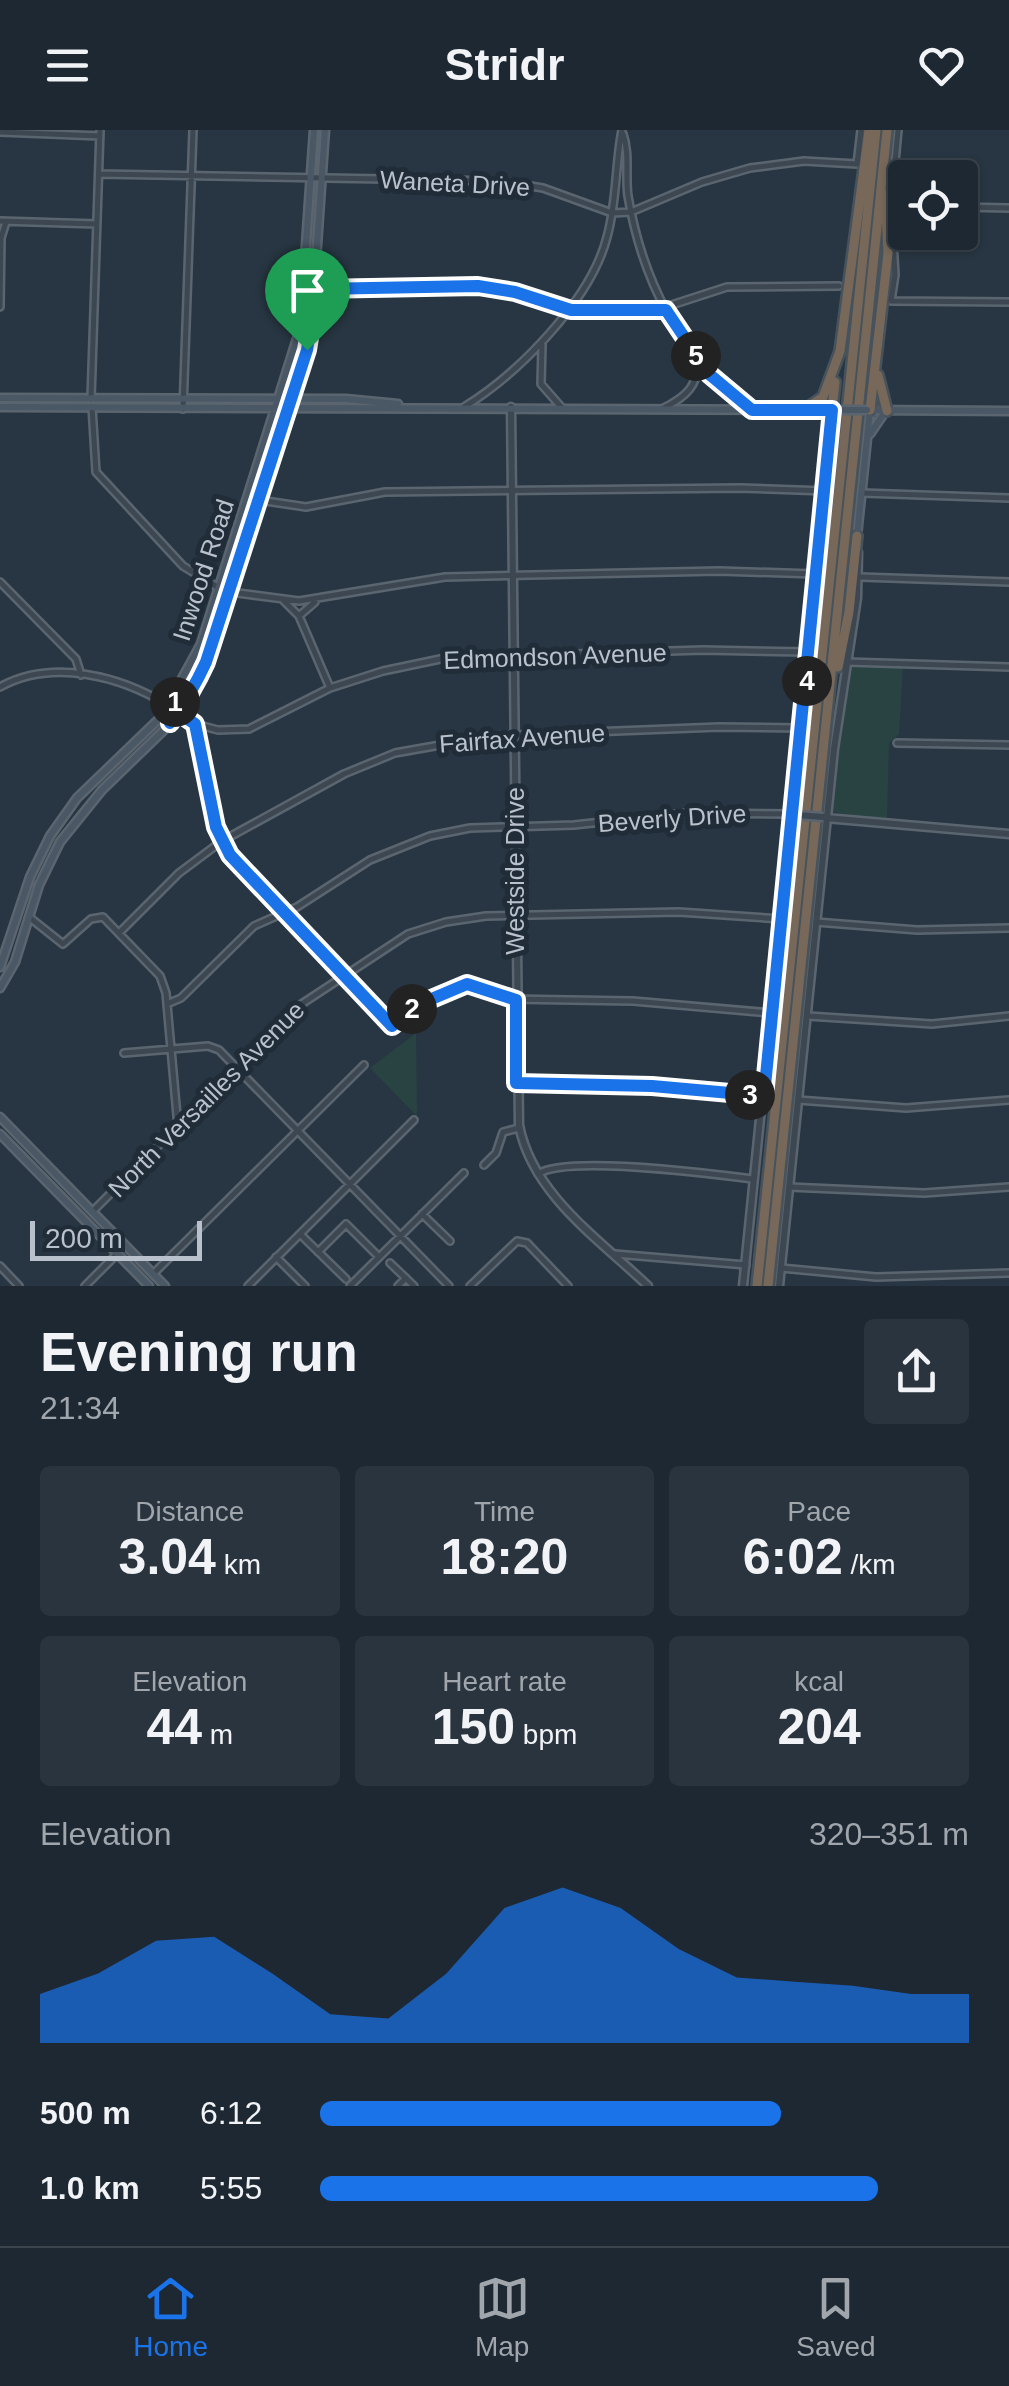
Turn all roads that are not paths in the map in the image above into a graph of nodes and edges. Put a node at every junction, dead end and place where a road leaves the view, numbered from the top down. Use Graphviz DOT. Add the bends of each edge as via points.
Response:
graph roads {
  1 [pos="193,130"];
  2 [pos="314,130"];
  3 [pos="325,130"];
  4 [pos="861,130"];
  5 [pos="872,130"];
  6 [pos="887,130"];
  7 [pos="898,130"];
  8 [pos="0,132"];
  9 [pos="622,132"];
  10 [pos="100,133"];
  11 [pos="895,160"];
  12 [pos="883,169"];
  13 [pos="98,174"];
  14 [pos="191,174"];
  15 [pos="312,175"];
  16 [pos="324,176"];
  17 [pos="978,207"];
  18 [pos="1009,208"];
  19 [pos="631,212"];
  20 [pos="612,213"];
  21 [pos="3,221"];
  22 [pos="97,224"];
  23 [pos="1,238"];
  24 [pos="894,250"];
  25 [pos="306,286"];
  26 [pos="840,286"];
  27 [pos="317,289"];
  28 [pos="0,290"];
  29 [pos="1009,302"];
  30 [pos="0,307"];
  31 [pos="566,308"];
  32 [pos="666,310"];
  33 [pos="543,342"];
  34 [pos="692,350"];
  35 [pos="876,358"];
  36 [pos="835,370"];
  37 [pos="0,398"];
  38 [pos="184,398"];
  39 [pos="280,399"];
  40 [pos="290,399"];
  41 [pos="92,403"];
  42 [pos="401,405"];
  43 [pos="464,406"];
  44 [pos="0,407"];
  45 [pos="511,408"];
  46 [pos="562,408"];
  47 [pos="662,409"];
  48 [pos="183,410"];
  49 [pos="276,410"];
  50 [pos="286,410"];
  51 [pos="752,410"];
  52 [pos="804,410"];
  53 [pos="836,410"];
  54 [pos="868,410"];
  55 [pos="888,411"];
  56 [pos="1009,411"];
  57 [pos="867,440"];
  58 [pos="826,492"];
  59 [pos="862,493"];
  60 [pos="512,494"];
  61 [pos="1009,498"];
  62 [pos="259,500"];
  63 [pos="824,512"];
  64 [pos="856,536"];
  65 [pos="815,574"];
  66 [pos="860,576"];
  67 [pos="513,577"];
  68 [pos="0,582"];
  69 [pos="1009,582"];
  70 [pos="218,588"];
  71 [pos="230,592"];
  72 [pos="321,599"];
  73 [pos="283,600"];
  74 [pos="299,616"];
  75 [pos="810,652"];
  76 [pos="514,654"];
  77 [pos="820,660"];
  78 [pos="847,662"];
  79 [pos="1009,667"];
  80 [pos="82,675"];
  81 [pos="0,687"];
  82 [pos="330,688"];
  83 [pos="174,698"];
  84 [pos="830,704"];
  85 [pos="169,706"];
  86 [pos="178,712"];
  87 [pos="170,723"];
  88 [pos="195,724"];
  89 [pos="803,728"];
  90 [pos="515,735"];
  91 [pos="897,742"];
  92 [pos="1009,745"];
  93 [pos="795,814"];
  94 [pos="825,818"];
  95 [pos="514,826"];
  96 [pos="1009,834"];
  97 [pos="222,841"];
  98 [pos="40,854"];
  99 [pos="50,859"];
  100 [pos="20,908"];
  101 [pos="283,913"];
  102 [pos="30,914"];
  103 [pos="515,915"];
  104 [pos="782,918"];
  105 [pos="816,922"];
  106 [pos="1009,928"];
  107 [pos="119,933"];
  108 [pos="2,972"];
  109 [pos="344,977"];
  110 [pos="0,988"];
  111 [pos="516,1000"];
  112 [pos="167,1004"];
  113 [pos="771,1013"];
  114 [pos="808,1016"];
  115 [pos="1009,1016"];
  116 [pos="171,1049"];
  117 [pos="124,1053"];
  118 [pos="364,1065"];
  119 [pos="236,1068"];
  120 [pos="516,1083"];
  121 [pos="764,1096"];
  122 [pos="798,1100"];
  123 [pos="1009,1100"];
  124 [pos="0,1117"];
  125 [pos="414,1120"];
  126 [pos="178,1127"];
  127 [pos="520,1128"];
  128 [pos="298,1131"];
  129 [pos="15,1132"];
  130 [pos="3,1137"];
  131 [pos="484,1166"];
  132 [pos="464,1173"];
  133 [pos="538,1174"];
  134 [pos="756,1179"];
  135 [pos="350,1184"];
  136 [pos="789,1187"];
  137 [pos="1009,1187"];
  138 [pos="93,1212"];
  139 [pos="422,1214"];
  140 [pos="84,1220"];
  141 [pos="300,1234"];
  142 [pos="400,1236"];
  143 [pos="450,1242"];
  144 [pos="125,1245"];
  145 [pos="318,1252"];
  146 [pos="117,1254"];
  147 [pos="615,1254"];
  148 [pos="379,1257"];
  149 [pos="276,1258"];
  150 [pos="390,1262"];
  151 [pos="0,1266"];
  152 [pos="746,1266"];
  153 [pos="781,1268"];
  154 [pos="1009,1273"];
  155 [pos="154,1274"];
  156 [pos="406,1278"];
  157 [pos="348,1283"];
  158 [pos="147,1284"];
  159 [pos="19,1286"];
  160 [pos="85,1286"];
  161 [pos="165,1286"];
  162 [pos="248,1286"];
  163 [pos="305,1286"];
  164 [pos="398,1286"];
  165 [pos="414,1286"];
  166 [pos="449,1286"];
  167 [pos="470,1286"];
  168 [pos="568,1286"];
  169 [pos="648,1286"];
  170 [pos="744,1286"];
  171 [pos="757,1286"];
  172 [pos="768,1286"];
  173 [pos="780,1286"];
  1 -- 14 [label="street"];
  2 -- 15 [label="main road, Inwood Road"];
  3 -- 16 [label="main road, Inwood Road"];
  4 -- 19 [label="street, Waneta Drive" via="857,164 750,168"];
  5 -- 36 [label="highway"];
  5 -- 77 [label="highway"];
  6 -- 12 [label="highway"];
  7 -- 11 [label="street"];
  8 -- 10 [label="street"];
  9 -- 19 [label="street"];
  9 -- 20 [label="street"];
  10 -- 13 [label="street"];
  12 -- 35 [label="highway" via="888,253"];
  12 -- 84 [label="highway"];
  13 -- 14 [label="street, Waneta Drive"];
  13 -- 22 [label="street"];
  14 -- 15 [label="street, Waneta Drive"];
  14 -- 38 [label="street"];
  15 -- 16 [label="street, Waneta Drive"];
  15 -- 25 [label="main road, Inwood Road"];
  16 -- 20 [label="street, Waneta Drive" via="524,184"];
  16 -- 27 [label="main road, Inwood Road"];
  17 -- 18 [label="street"];
  19 -- 20 [label="street, Waneta Drive"];
  19 -- 32 [label="street" via="646,273"];
  20 -- 31 [label="street" via="601,256"];
  21 -- 22 [label="street"];
  21 -- 23 [label="street"];
  22 -- 41 [label="street"];
  23 -- 28 [label="street"];
  24 -- 29 [label="street" via="891,301"];
  25 -- 27 [label="street"];
  25 -- 39 [label="main road, Inwood Road"];
  26 -- 32 [label="street" via="727,287"];
  27 -- 31 [label="street" via="478,286"];
  27 -- 40 [label="main road, Inwood Road"];
  28 -- 30 [label="street"];
  31 -- 32 [label="street"];
  31 -- 33 [label="street"];
  32 -- 34 [label="street"];
  33 -- 43 [label="street" via="507,379"];
  33 -- 46 [label="street" via="541,384"];
  34 -- 47 [label="street" via="694,384"];
  34 -- 51 [label="street" via="718,384"];
  35 -- 54 [label="highway"];
  35 -- 55 [label="highway"];
  36 -- 52 [label="highway" via="820,401"];
  36 -- 53 [label="highway"];
  37 -- 41 [label="main road"];
  38 -- 39 [label="main road"];
  38 -- 41 [label="main road"];
  38 -- 48 [label="street"];
  39 -- 40 [label="main road"];
  39 -- 49 [label="main road, Inwood Road"];
  40 -- 42 [label="main road"];
  40 -- 50 [label="main road, Inwood Road"];
  41 -- 44 [label="main road"];
  41 -- 48 [label="main road"];
  41 -- 70 [label="street" via="96,472 183,566"];
  42 -- 43 [label="main road"];
  42 -- 50 [label="main road"];
  43 -- 45 [label="main road"];
  45 -- 46 [label="main road"];
  45 -- 60 [label="street, Westside Drive"];
  46 -- 47 [label="main road"];
  47 -- 51 [label="main road"];
  48 -- 49 [label="main road"];
  49 -- 50 [label="main road"];
  49 -- 70 [label="main road, Inwood Road"];
  50 -- 62 [label="main road, Inwood Road"];
  51 -- 52 [label="main road"];
  52 -- 53 [label="main road"];
  53 -- 54 [label="main road, bridge"];
  53 -- 58 [label="main road"];
  54 -- 55 [label="main road"];
  54 -- 57 [label="main road"];
  55 -- 56 [label="main road"];
  55 -- 57 [label="main road"];
  57 -- 59 [label="main road"];
  58 -- 60 [label="street"];
  58 -- 63 [label="main road"];
  59 -- 61 [label="street"];
  59 -- 64 [label="main road"];
  60 -- 62 [label="street" via="385,492 306,506"];
  60 -- 67 [label="street, Westside Drive"];
  62 -- 71 [label="main road, Inwood Road"];
  63 -- 65 [label="street"];
  63 -- 77 [label="highway"];
  64 -- 66 [label="street"];
  64 -- 84 [label="highway" via="850,612"];
  65 -- 67 [label="street"];
  65 -- 75 [label="street"];
  66 -- 69 [label="street"];
  66 -- 78 [label="street"];
  67 -- 72 [label="street" via="426,578"];
  67 -- 76 [label="street, Westside Drive"];
  68 -- 80 [label="street" via="76,659"];
  70 -- 71 [label="main road"];
  70 -- 83 [label="main road, Inwood Road"];
  71 -- 73 [label="street"];
  71 -- 86 [label="main road, Inwood Road" via="206,662"];
  72 -- 73 [label="street"];
  72 -- 74 [label="street"];
  73 -- 74 [label="street"];
  74 -- 82 [label="street"];
  75 -- 76 [label="street, Edmondson Avenue"];
  75 -- 89 [label="street"];
  76 -- 82 [label="street, Edmondson Avenue" via="420,662"];
  76 -- 90 [label="street, Westside Drive"];
  77 -- 171 [label="highway"];
  78 -- 79 [label="street"];
  78 -- 94 [label="street"];
  80 -- 81 [label="street" via="36,674"];
  80 -- 85 [label="street" via="136,687"];
  82 -- 88 [label="street, Edmondson Avenue" via="249,729"];
  83 -- 85 [label="main road, Inwood Road"];
  83 -- 86 [label="main road"];
  84 -- 172 [label="highway"];
  85 -- 87 [label="main road"];
  85 -- 98 [label="main road, Inwood Road" via="78,798"];
  86 -- 87 [label="main road, Inwood Road"];
  86 -- 88 [label="street"];
  87 -- 99 [label="main road, Inwood Road" via="85,809"];
  88 -- 97 [label="street"];
  89 -- 90 [label="street, Fairfax Avenue"];
  89 -- 93 [label="street"];
  90 -- 95 [label="street, Westside Drive"];
  90 -- 97 [label="street, Fairfax Avenue" via="443,742 379,758"];
  91 -- 92 [label="street"];
  93 -- 94 [label="street, Beverly Drive, bridge"];
  93 -- 95 [label="street, Beverly Drive" via="714,811"];
  93 -- 104 [label="street"];
  94 -- 96 [label="street, Beverly Drive"];
  94 -- 105 [label="street"];
  95 -- 101 [label="street, Beverly Drive" via="470,828 410,843"];
  95 -- 103 [label="street, Westside Drive"];
  97 -- 101 [label="street"];
  97 -- 107 [label="street, Fairfax Avenue"];
  98 -- 99 [label="main road"];
  98 -- 100 [label="main road, Inwood Road"];
  99 -- 102 [label="main road, Inwood Road"];
  100 -- 102 [label="main road"];
  100 -- 108 [label="main road, Inwood Road"];
  101 -- 109 [label="street"];
  101 -- 112 [label="street, Beverly Drive" via="254,926"];
  102 -- 107 [label="street" via="63,944 94,916"];
  102 -- 108 [label="main road, Inwood Road"];
  103 -- 104 [label="street, North Versailles Avenue"];
  103 -- 109 [label="street, North Versailles Avenue" via="424,928"];
  103 -- 111 [label="street, Westside Drive"];
  104 -- 113 [label="street"];
  105 -- 106 [label="street"];
  105 -- 114 [label="street"];
  107 -- 112 [label="street" via="160,976"];
  108 -- 110 [label="main road, Inwood Road"];
  109 -- 111 [label="street" via="392,1026 422,1003 467,984"];
  109 -- 119 [label="street, North Versailles Avenue" via="307,998"];
  111 -- 113 [label="street"];
  111 -- 120 [label="street, Westside Drive"];
  112 -- 116 [label="street"];
  113 -- 121 [label="street"];
  114 -- 115 [label="street" via="932,1024"];
  114 -- 122 [label="street"];
  116 -- 117 [label="street"];
  116 -- 119 [label="street" via="214,1048"];
  116 -- 126 [label="street"];
  118 -- 128 [label="street"];
  119 -- 126 [label="street, North Versailles Avenue"];
  119 -- 128 [label="street"];
  120 -- 121 [label="street"];
  120 -- 127 [label="street, Westside Drive"];
  121 -- 134 [label="street"];
  122 -- 123 [label="street" via="906,1108"];
  122 -- 136 [label="street"];
  124 -- 129 [label="main road"];
  125 -- 135 [label="street"];
  126 -- 138 [label="street, North Versailles Avenue"];
  127 -- 131 [label="street" via="503,1132"];
  127 -- 133 [label="street, Westside Drive"];
  128 -- 135 [label="street"];
  128 -- 155 [label="street"];
  129 -- 130 [label="main road"];
  129 -- 138 [label="main road"];
  130 -- 140 [label="main road"];
  132 -- 139 [label="street"];
  133 -- 134 [label="street" via="588,1168"];
  133 -- 147 [label="street, Westside Drive"];
  134 -- 152 [label="street"];
  135 -- 141 [label="street"];
  135 -- 142 [label="street"];
  136 -- 137 [label="street"];
  136 -- 153 [label="street"];
  138 -- 140 [label="main road"];
  138 -- 144 [label="main road"];
  139 -- 142 [label="street"];
  139 -- 143 [label="street"];
  140 -- 146 [label="main road"];
  141 -- 145 [label="street"];
  141 -- 149 [label="street"];
  142 -- 148 [label="street"];
  142 -- 166 [label="street"];
  144 -- 146 [label="main road"];
  144 -- 155 [label="main road"];
  145 -- 148 [label="street" via="346,1224"];
  145 -- 157 [label="street"];
  146 -- 158 [label="main road"];
  146 -- 160 [label="street"];
  147 -- 152 [label="street"];
  147 -- 169 [label="street, Westside Drive"];
  148 -- 157 [label="street"];
  149 -- 162 [label="street"];
  149 -- 163 [label="street"];
  150 -- 156 [label="street"];
  151 -- 159 [label="street"];
  152 -- 170 [label="street"];
  153 -- 154 [label="street" via="876,1277"];
  153 -- 173 [label="street"];
  155 -- 158 [label="main road"];
  155 -- 161 [label="main road"];
  156 -- 164 [label="street"];
  156 -- 165 [label="street"];
  167 -- 168 [label="street" via="517,1241 527,1243"];
}
